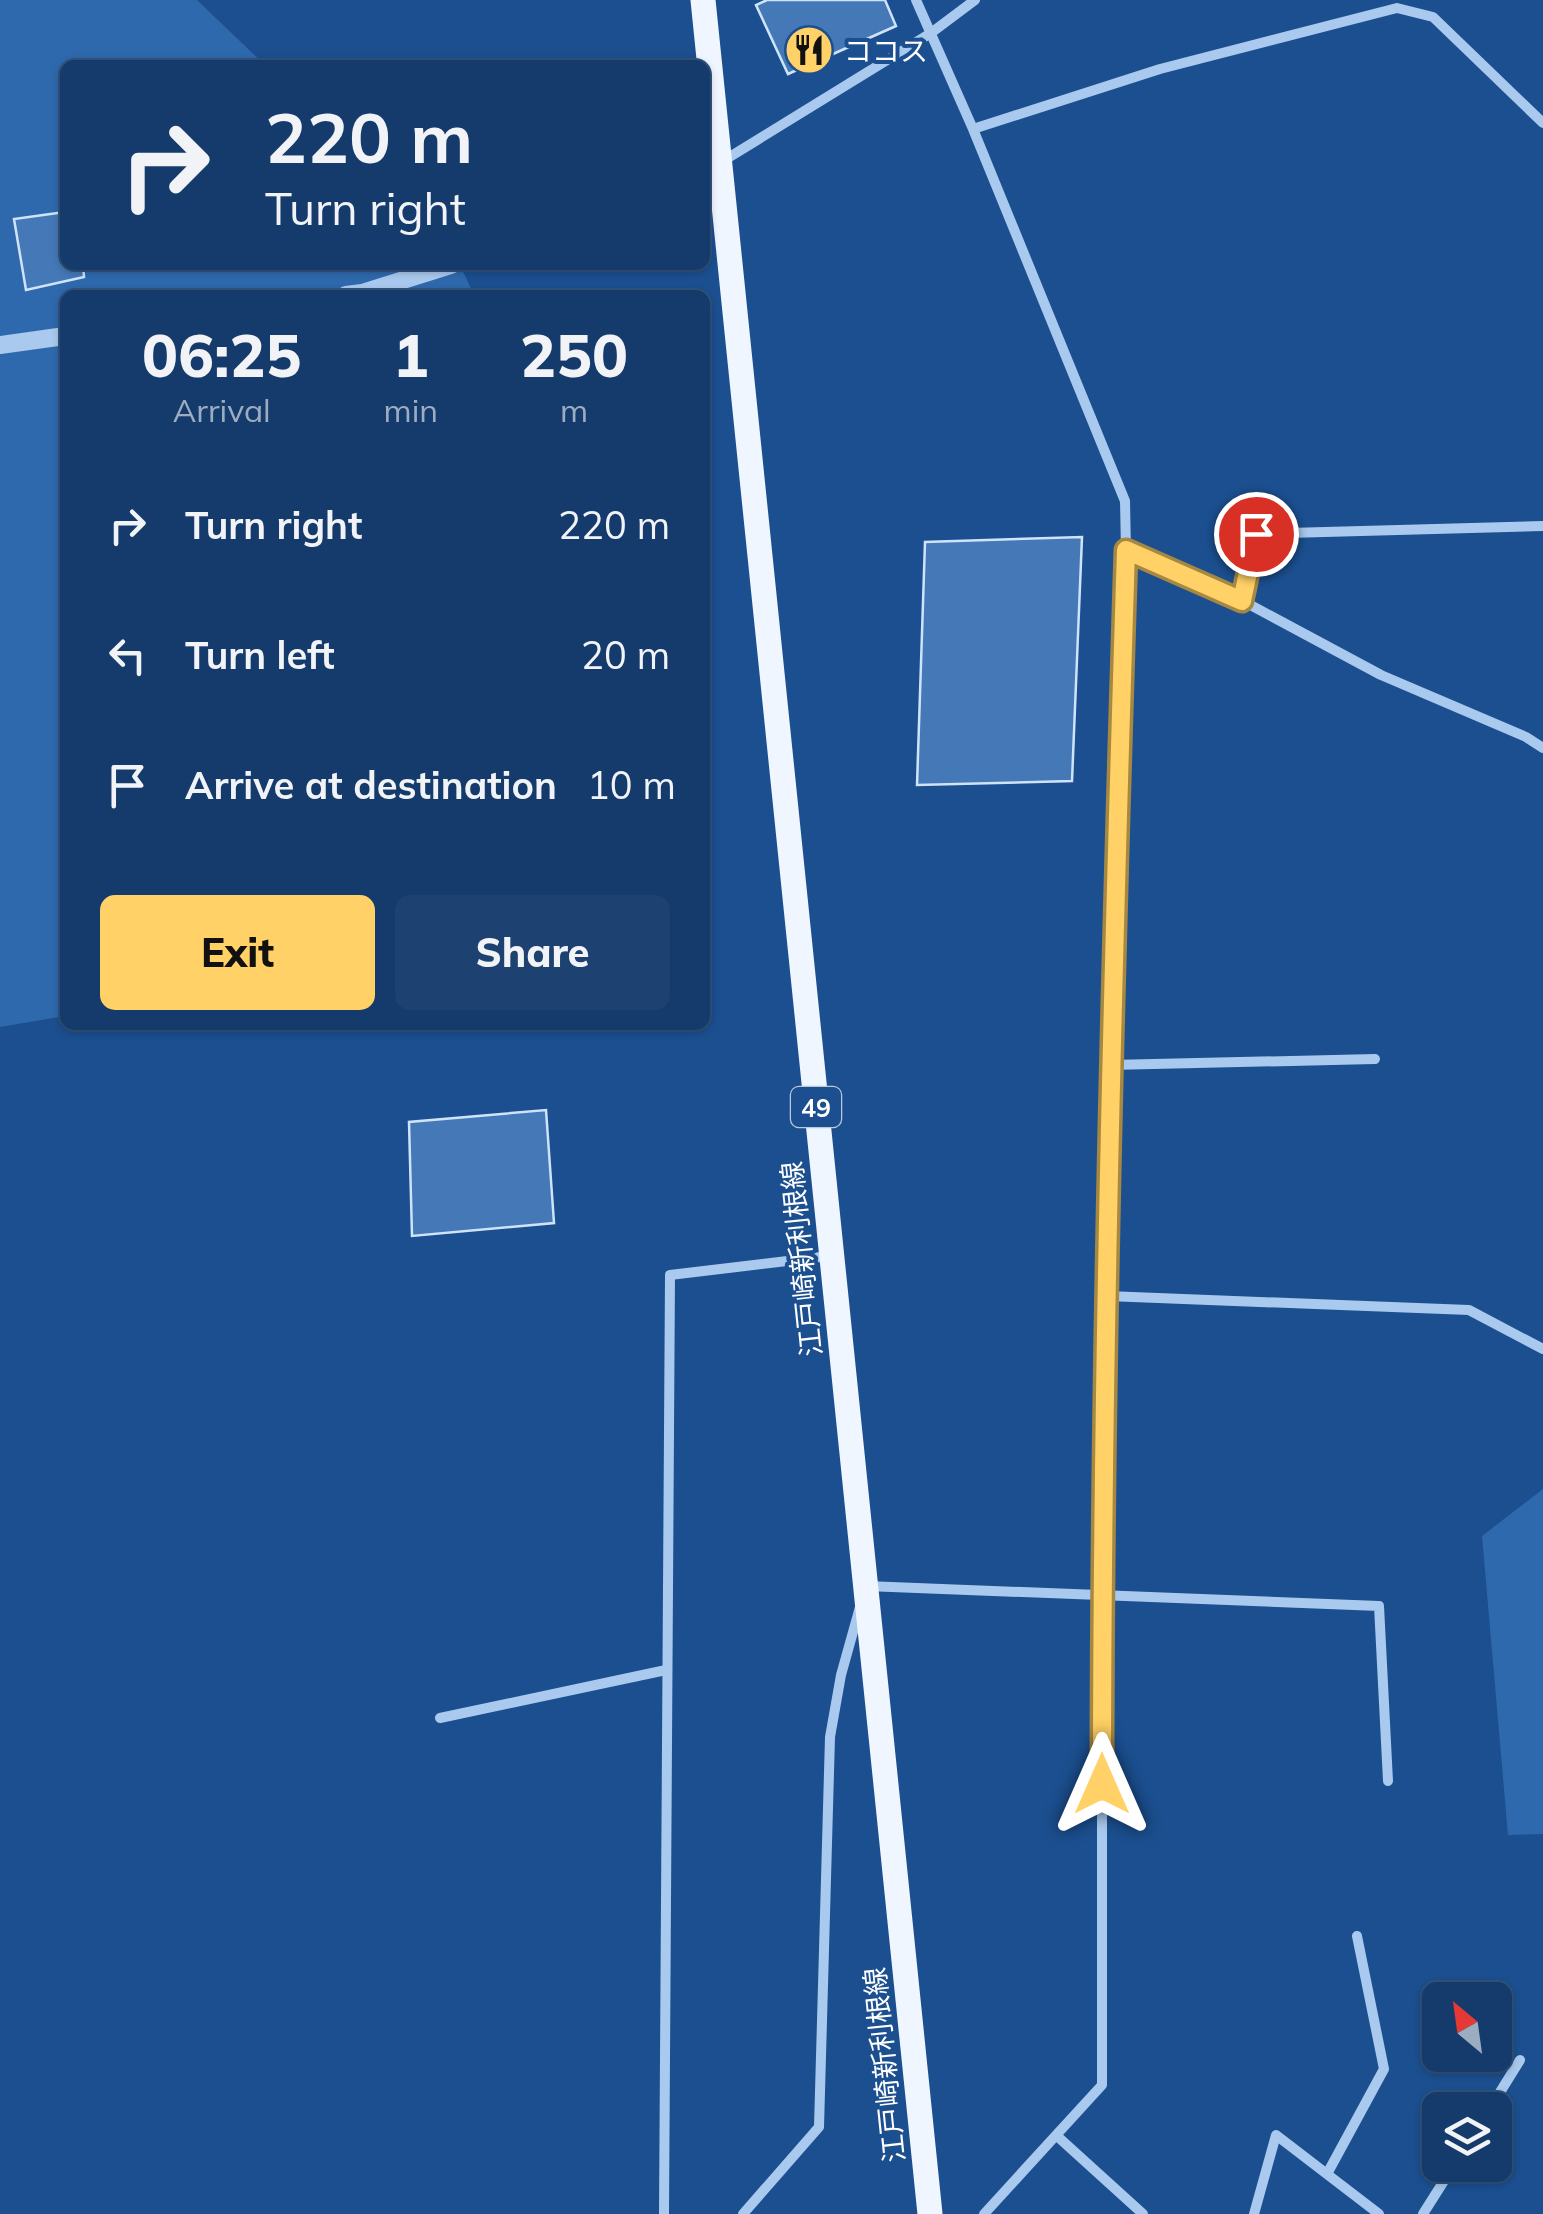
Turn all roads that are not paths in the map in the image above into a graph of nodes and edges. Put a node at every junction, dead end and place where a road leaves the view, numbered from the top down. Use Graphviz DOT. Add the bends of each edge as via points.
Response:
graph roads {
  1 [pos="704,0"];
  2 [pos="916,0"];
  3 [pos="975,0"];
  4 [pos="931,33"];
  5 [pos="707,60"];
  6 [pos="1543,123"];
  7 [pos="710,125"];
  8 [pos="973,129"];
  9 [pos="712,167"];
  10 [pos="436,270"];
  11 [pos="372,290"];
  12 [pos="60,337"];
  13 [pos="0,346"];
  14 [pos="1543,526"];
  15 [pos="1126,550"];
  16 [pos="1242,601"];
  17 [pos="1543,748"];
  18 [pos="1376,1059"];
  19 [pos="1110,1065"];
  20 [pos="831,1256"];
  21 [pos="1107,1296"];
  22 [pos="1543,1350"];
  23 [pos="865,1586"];
  24 [pos="1102,1596"];
  25 [pos="666,1670"];
  26 [pos="440,1718"];
  27 [pos="1388,1781"];
  28 [pos="1356,1936"];
  29 [pos="1520,2060"];
  30 [pos="1500,2092"];
  31 [pos="1057,2136"];
  32 [pos="1327,2174"];
  33 [pos="1443,2182"];
  34 [pos="664,2214"];
  35 [pos="744,2214"];
  36 [pos="930,2214"];
  37 [pos="984,2214"];
  38 [pos="1143,2214"];
  39 [pos="1254,2214"];
  40 [pos="1379,2214"];
  41 [pos="1422,2214"];
  1 -- 5 [label="main road, 江戸崎新利根線 / 49"];
  2 -- 4 [label="street"];
  3 -- 4 [label="street"];
  4 -- 8 [label="street"];
  4 -- 9 [label="street"];
  6 -- 8 [label="street" via="1432,16 1397,8 1160,69"];
  7 -- 9 [label="main road, 江戸崎新利根線 / 49"];
  8 -- 15 [label="street" via="1125,501"];
  9 -- 20 [label="main road, 江戸崎新利根線 / 49"];
  10 -- 11 [label="street"];
  12 -- 13 [label="street"];
  14 -- 16 [label="street" via="1256,534"];
  15 -- 16 [label="street"];
  15 -- 19 [label="street"];
  16 -- 17 [label="street" via="1380,675"];
  18 -- 19 [label="street"];
  19 -- 21 [label="street"];
  20 -- 23 [label="main road, 江戸崎新利根線 / 49"];
  20 -- 25 [label="street" via="670,1276"];
  21 -- 22 [label="street" via="1469,1310"];
  21 -- 24 [label="street"];
  23 -- 24 [label="street"];
  23 -- 35 [label="street" via="830,1737 819,2127"];
  23 -- 36 [label="main road, 江戸崎新利根線 / 49"];
  24 -- 27 [label="street" via="1379,1606"];
  24 -- 31 [label="street" via="1102,2085"];
  25 -- 26 [label="street"];
  25 -- 34 [label="street"];
  28 -- 32 [label="street" via="1384,2069"];
  29 -- 30 [label="street"];
  31 -- 37 [label="street"];
  31 -- 38 [label="street"];
  32 -- 39 [label="street" via="1276,2134"];
  32 -- 40 [label="street"];
  33 -- 41 [label="street"];
}
